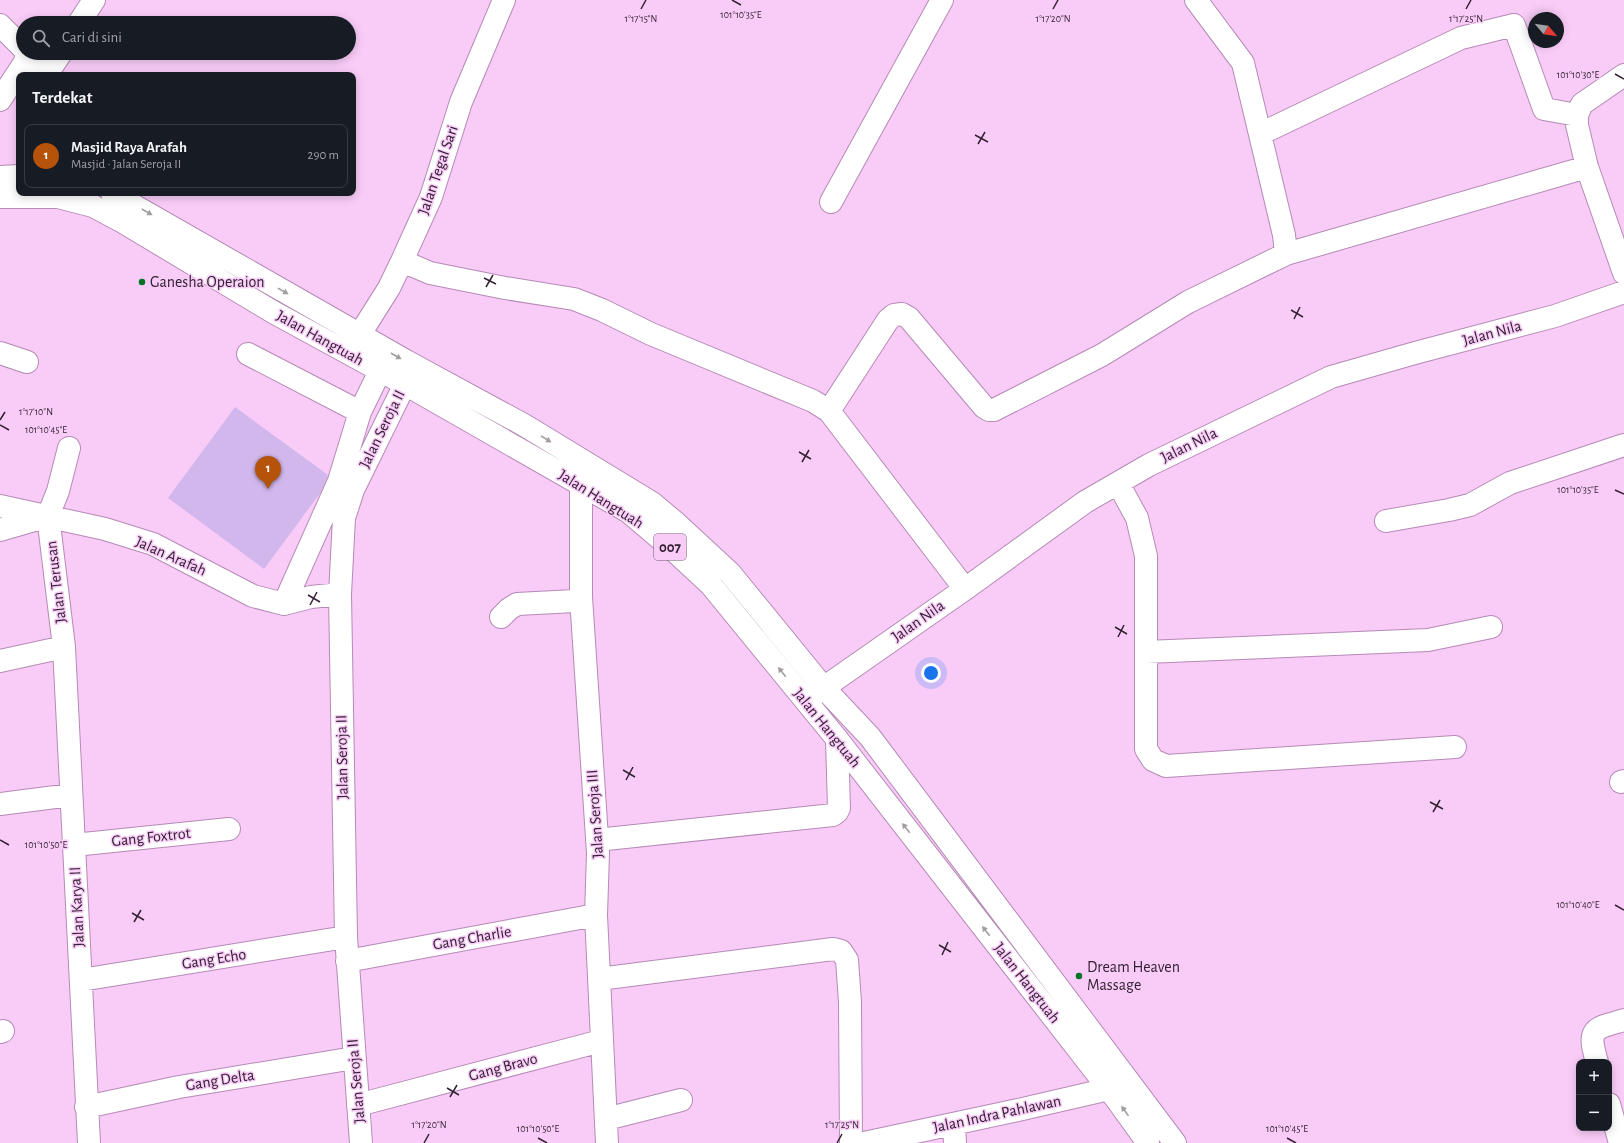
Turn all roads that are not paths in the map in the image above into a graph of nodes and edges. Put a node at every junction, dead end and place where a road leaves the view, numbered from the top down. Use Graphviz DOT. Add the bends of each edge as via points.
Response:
graph roads {
  1 [pos="94,0"];
  2 [pos="504,0"];
  3 [pos="942,0"];
  4 [pos="1196,0"];
  5 [pos="84,16"];
  6 [pos="0,25"];
  7 [pos="16,42"];
  8 [pos="22,60"];
  9 [pos="33,60"];
  10 [pos="56,60"];
  11 [pos="1624,75"];
  12 [pos="0,100"];
  13 [pos="1577,115"];
  14 [pos="1260,134"];
  15 [pos="1587,167"];
  16 [pos="16,176"];
  17 [pos="0,177"];
  18 [pos="117,196"];
  19 [pos="0,198"];
  20 [pos="831,202"];
  21 [pos="1286,254"];
  22 [pos="402,261"];
  23 [pos="1624,273"];
  24 [pos="1624,292"];
  25 [pos="360,334"];
  26 [pos="0,353"];
  27 [pos="248,354"];
  28 [pos="27,362"];
  29 [pos="380,371"];
  30 [pos="405,384"];
  31 [pos="829,411"];
  32 [pos="360,412"];
  33 [pos="524,425"];
  34 [pos="511,445"];
  35 [pos="1624,445"];
  36 [pos="69,448"];
  37 [pos="1118,483"];
  38 [pos="581,484"];
  39 [pos="0,506"];
  40 [pos="48,516"];
  41 [pos="1386,521"];
  42 [pos="0,530"];
  43 [pos="965,589"];
  44 [pos="340,594"];
  45 [pos="580,597"];
  46 [pos="284,604"];
  47 [pos="501,617"];
  48 [pos="1491,627"];
  49 [pos="64,647"];
  50 [pos="1146,652"];
  51 [pos="0,661"];
  52 [pos="823,687"];
  53 [pos="805,701"];
  54 [pos="837,739"];
  55 [pos="1455,747"];
  56 [pos="71,795"];
  57 [pos="0,804"];
  58 [pos="229,829"];
  59 [pos="597,840"];
  60 [pos="74,845"];
  61 [pos="596,915"];
  62 [pos="346,937"];
  63 [pos="347,961"];
  64 [pos="599,979"];
  65 [pos="81,980"];
  66 [pos="1624,1020"];
  67 [pos="601,1042"];
  68 [pos="354,1058"];
  69 [pos="1596,1059"];
  70 [pos="1117,1082"];
  71 [pos="681,1100"];
  72 [pos="358,1105"];
  73 [pos="86,1107"];
  74 [pos="1612,1115"];
  75 [pos="606,1119"];
  76 [pos="954,1133"];
  77 [pos="89,1143"];
  78 [pos="361,1143"];
  79 [pos="607,1143"];
  80 [pos="851,1143"];
  81 [pos="864,1143"];
  82 [pos="1148,1143"];
  83 [pos="1174,1143"];
  84 [pos="1620,1143"];
  1 -- 5 [label="main road"];
  2 -- 22 [label="main road, Jalan Tegal Sari" via="461,102 431,197"];
  3 -- 20 [label="main road"];
  4 -- 14 [label="main road" via="1244,63"];
  6 -- 7 [label="main road"];
  8 -- 12 [label="main road"];
  9 -- 10 [label="main road" via="37,64 49,67"];
  11 -- 13 [label="main road" via="1582,104"];
  13 -- 14 [label="main road" via="1544,109 1514,26 1461,38"];
  13 -- 15 [label="main road" via="1577,126"];
  14 -- 21 [label="main road" via="1284,235"];
  15 -- 21 [label="main road"];
  15 -- 23 [label="main road"];
  16 -- 17 [label="main road"];
  18 -- 25 [label="main road, Jalan Hangtuah / 007, one-way"];
  19 -- 29 [label="main road, Jalan Hangtuah / 007" via="58,197 93,206 273,312"];
  21 -- 31 [label="main road" via="1188,302 1102,355 994,410 984,406 909,318 902,314 894,315 888,320"];
  22 -- 25 [label="main road, Jalan Tegal Sari" via="389,288"];
  22 -- 31 [label="main road" via="430,273 574,299 651,334 814,401"];
  24 -- 37 [label="main road, Jalan Nila" via="1555,316 1331,377 1149,465"];
  25 -- 33 [label="main road, Jalan Hangtuah / 007, one-way"];
  26 -- 28 [label="main road"];
  27 -- 32 [label="main road"];
  29 -- 30 [label="main road, Jalan Hangtuah / 007"];
  29 -- 32 [label="main road"];
  30 -- 34 [label="main road, Jalan Hangtuah / 007"];
  30 -- 44 [label="main road, Jalan Seroja II" via="353,490 344,518"];
  31 -- 43 [label="main road"];
  32 -- 46 [label="main road" via="339,481"];
  33 -- 34 [label="main road"];
  33 -- 52 [label="main road, Jalan Hangtuah / 007, one-way" via="652,503 676,523 730,573"];
  34 -- 38 [label="main road, Jalan Hangtuah / 007"];
  35 -- 41 [label="main road" via="1510,483 1470,505"];
  36 -- 40 [label="main road" via="58,491"];
  37 -- 43 [label="main road, Jalan Nila" via="1085,502"];
  37 -- 50 [label="main road" via="1137,518 1146,556"];
  38 -- 45 [label="main road, Jalan Seroja III"];
  53 -- 38 [label="main road, Jalan Hangtuah / 007, one-way" via="711,585 629,512"];
  39 -- 40 [label="main road"];
  40 -- 42 [label="main road, Jalan Arafah"];
  40 -- 46 [label="main road, Jalan Arafah" via="105,529 153,544 253,596"];
  40 -- 49 [label="main road, Jalan Terusan"];
  43 -- 52 [label="main road, Jalan Nila"];
  44 -- 46 [label="main road, Jalan Arafah" via="311,597"];
  44 -- 62 [label="main road, Jalan Seroja II"];
  45 -- 47 [label="main road" via="575,601 517,604"];
  45 -- 59 [label="main road, Jalan Seroja III"];
  48 -- 50 [label="main road" via="1428,640"];
  49 -- 51 [label="main road"];
  49 -- 56 [label="main road, Jalan Karya II"];
  50 -- 55 [label="main road" via="1146,749 1153,760 1166,766"];
  52 -- 53 [label="main road, Jalan Nila"];
  52 -- 70 [label="main road, Jalan Hangtuah / 007" via="870,737"];
  53 -- 54 [label="main road, Jalan Hangtuah / 007"];
  54 -- 59 [label="main road" via="839,808 833,815"];
  70 -- 54 [label="main road, Jalan Hangtuah / 007, one-way"];
  56 -- 57 [label="main road"];
  56 -- 60 [label="main road, Jalan Karya II"];
  58 -- 60 [label="main road, Gang Foxtrot"];
  59 -- 61 [label="main road, Jalan Seroja III" via="599,866"];
  60 -- 65 [label="main road, Jalan Karya II"];
  61 -- 63 [label="main road, Gang Charlie"];
  61 -- 64 [label="main road, Jalan Seroja III"];
  62 -- 63 [label="main road, Jalan Seroja II"];
  62 -- 65 [label="main road, Gang Echo"];
  63 -- 68 [label="main road, Jalan Seroja II"];
  64 -- 67 [label="main road, Jalan Seroja III"];
  64 -- 80 [label="main road" via="833,949 841,951 847,960 850,1002"];
  65 -- 73 [label="main road, Jalan Karya II"];
  66 -- 69 [label="main road" via="1599,1028 1593,1034"];
  67 -- 72 [label="main road, Gang Bravo"];
  67 -- 75 [label="main road, Jalan Seroja III"];
  68 -- 72 [label="main road, Jalan Seroja II"];
  68 -- 73 [label="main road, Gang Delta" via="179,1087"];
  70 -- 76 [label="main road, Jalan Indra Pahlawan"];
  82 -- 70 [label="main road, Jalan Hangtuah / 007, one-way"];
  70 -- 83 [label="main road, Jalan Hangtuah / 007"];
  71 -- 75 [label="main road"];
  72 -- 78 [label="main road, Jalan Seroja II"];
  73 -- 77 [label="main road, Jalan Karya II"];
  74 -- 84 [label="main road"];
  75 -- 79 [label="main road, Jalan Seroja III"];
  76 -- 81 [label="main road, Jalan Indra Pahlawan"];
}
